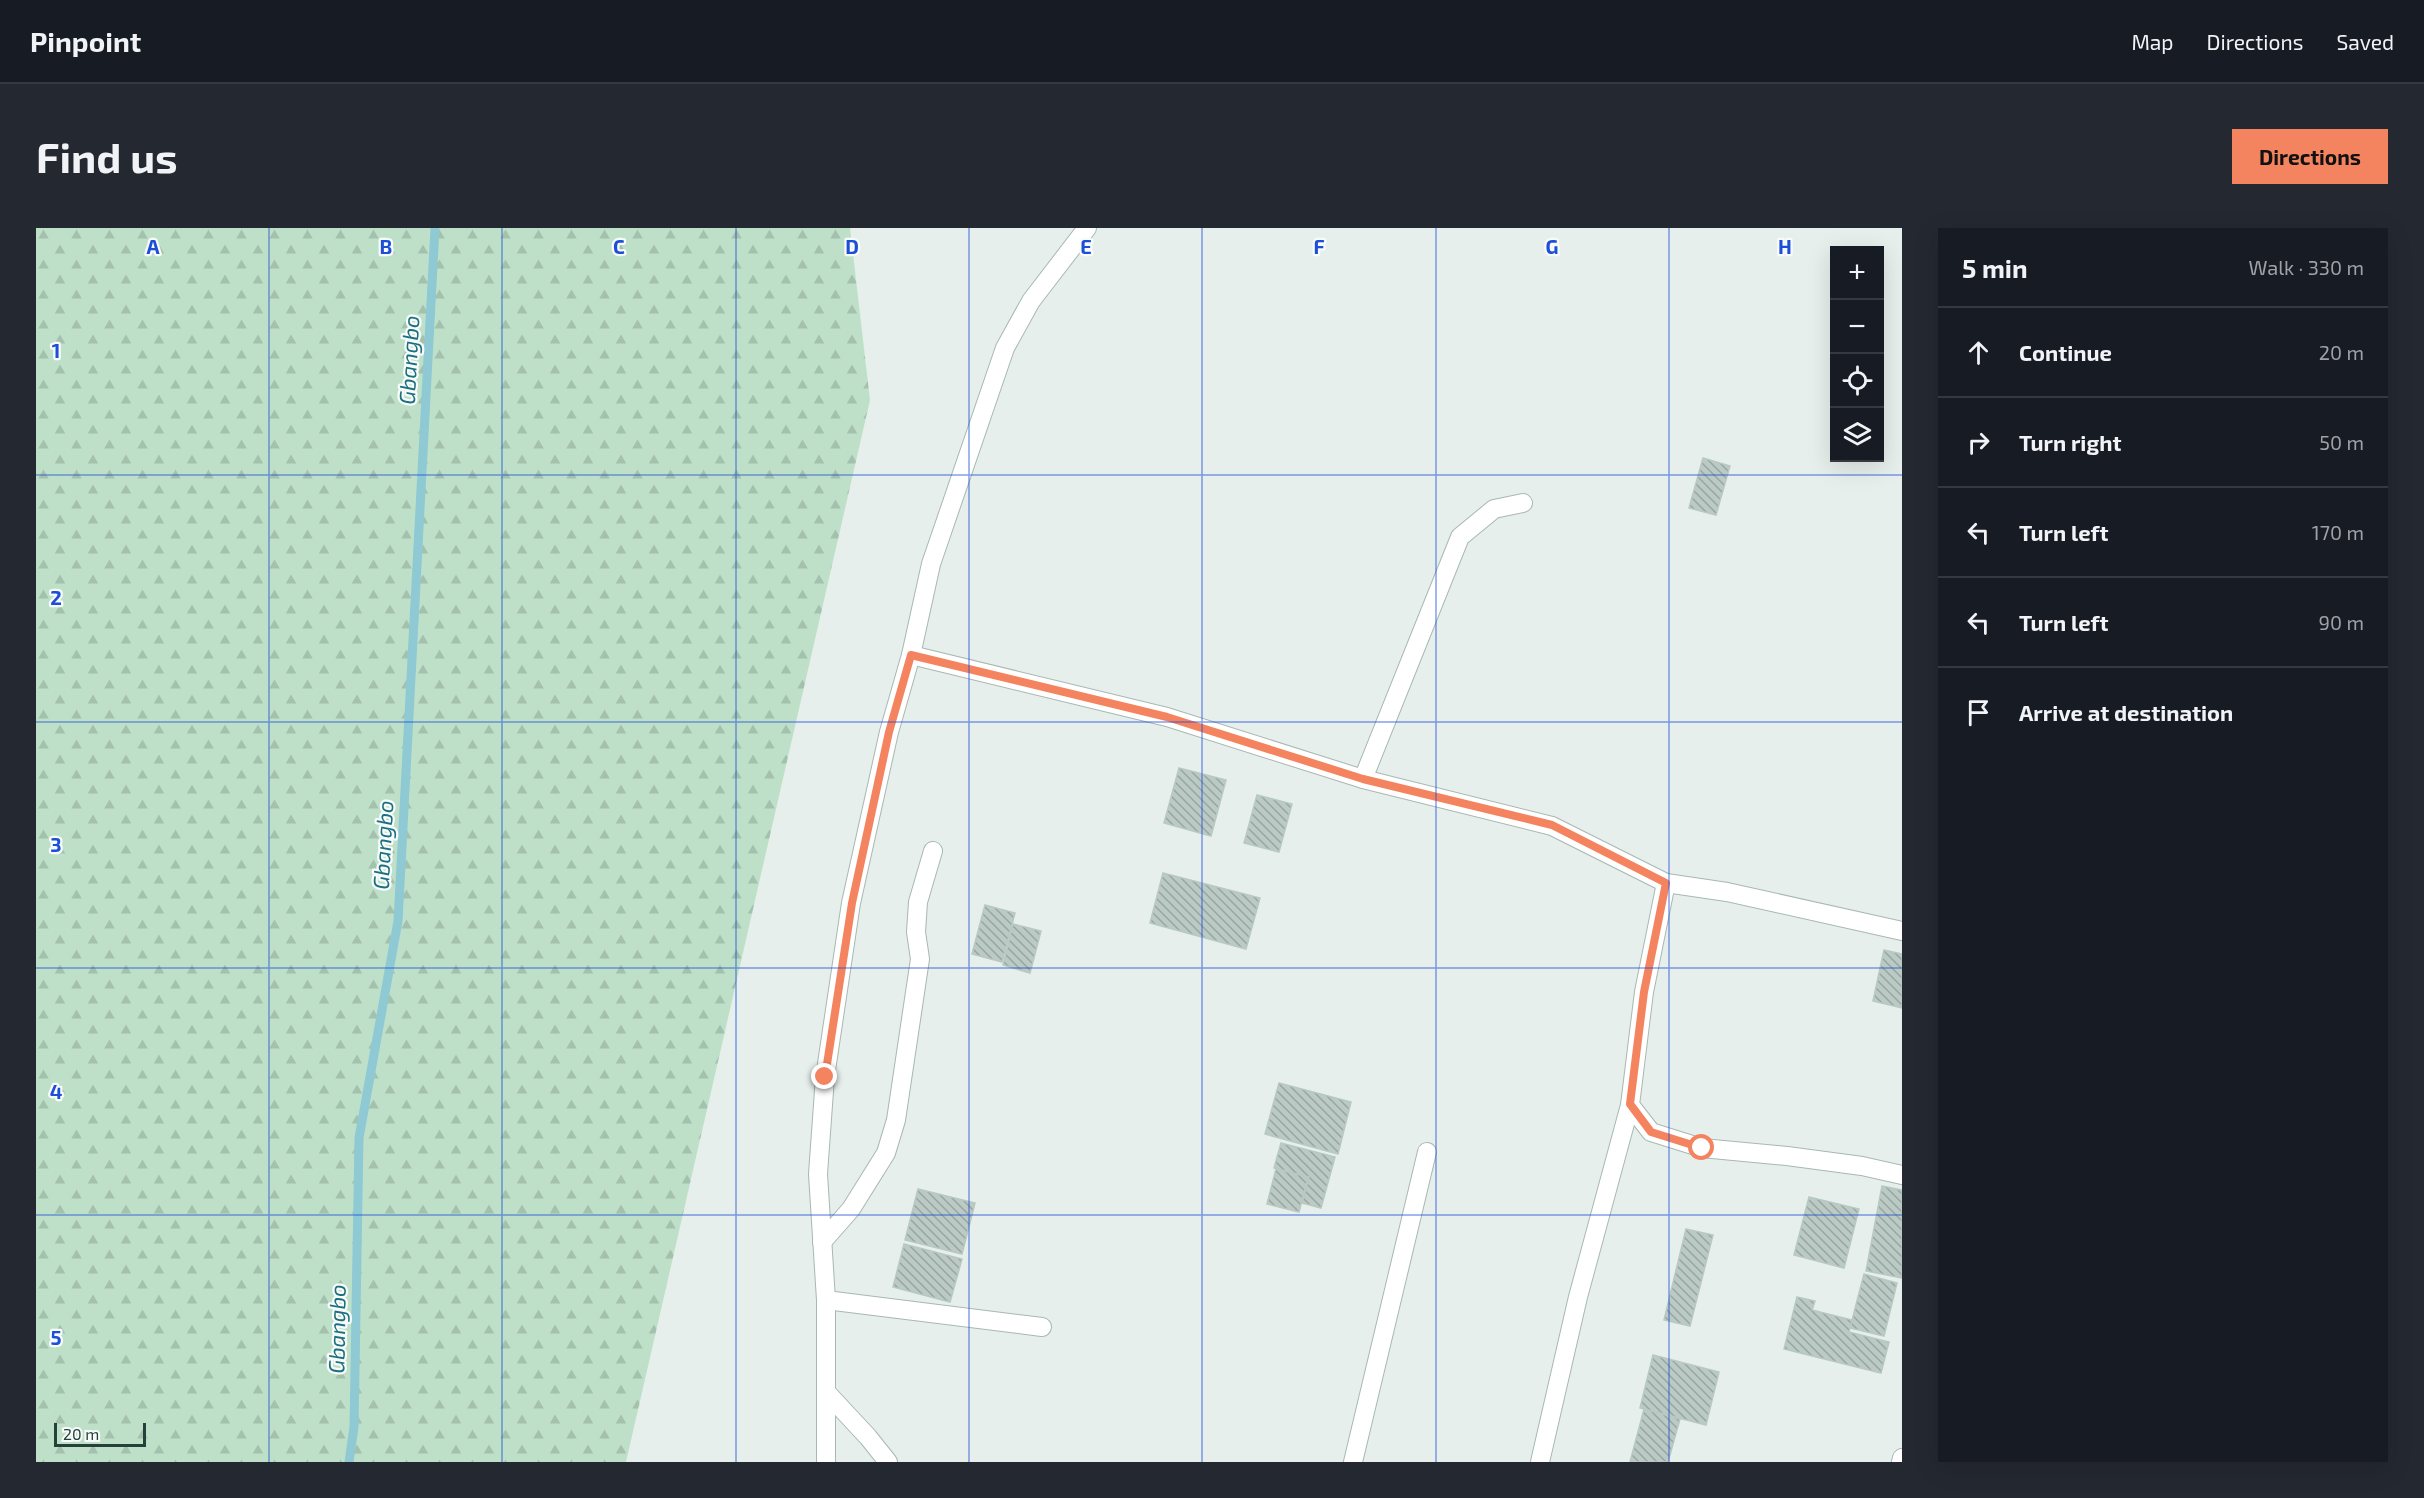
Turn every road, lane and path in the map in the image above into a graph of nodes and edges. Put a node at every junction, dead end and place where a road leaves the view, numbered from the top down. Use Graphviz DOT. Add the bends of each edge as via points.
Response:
graph roads {
  1 [pos="1087,228"];
  2 [pos="1524,503"];
  3 [pos="911,655"];
  4 [pos="1363,779"];
  5 [pos="933,851"];
  6 [pos="1666,883"];
  7 [pos="1902,931"];
  8 [pos="1630,1104"];
  9 [pos="1426,1152"];
  10 [pos="1902,1175"];
  11 [pos="822,1242"];
  12 [pos="826,1300"];
  13 [pos="1042,1327"];
  14 [pos="828,1394"];
  15 [pos="1902,1458"];
  16 [pos="826,1462"];
  17 [pos="888,1462"];
  18 [pos="1353,1462"];
  19 [pos="1540,1462"];
  20 [pos="1901,1462"];
  1 -- 3 [label="street" via="1031,301 1005,348 931,564"];
  2 -- 4 [label="street" via="1494,508 1460,537"];
  3 -- 4 [label="street" via="1167,717"];
  3 -- 11 [label="street" via="889,732 846,938 824,1088 818,1174"];
  4 -- 6 [label="street" via="1552,825"];
  5 -- 11 [label="street" via="918,902 916,932 920,959 896,1120 885,1153 852,1209"];
  6 -- 7 [label="street" via="1727,892"];
  6 -- 8 [label="street" via="1644,992"];
  8 -- 10 [label="street" via="1651,1132 1702,1148 1862,1166"];
  8 -- 19 [label="street" via="1578,1297"];
  9 -- 18 [label="street"];
  11 -- 12 [label="street"];
  12 -- 13 [label="street"];
  12 -- 14 [label="street"];
  14 -- 16 [label="street"];
  14 -- 17 [label="street"];
  15 -- 20 [label="street"];
}
